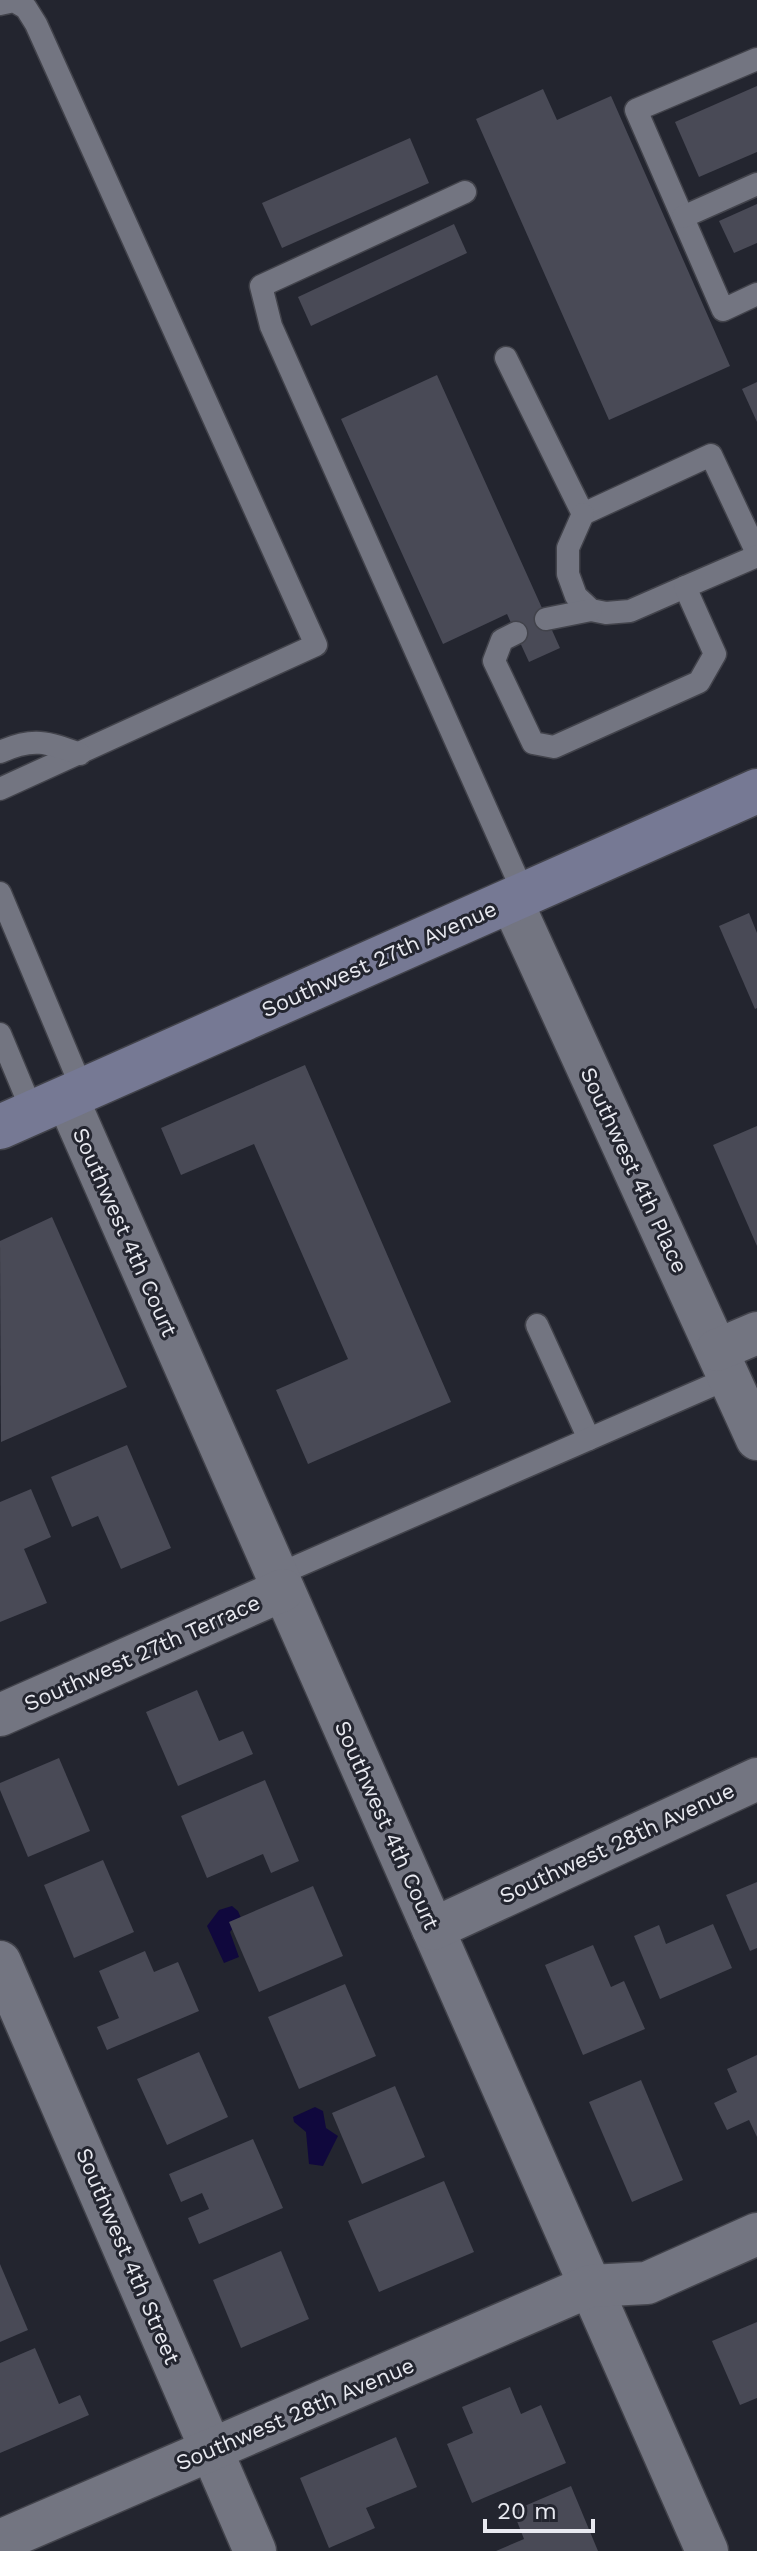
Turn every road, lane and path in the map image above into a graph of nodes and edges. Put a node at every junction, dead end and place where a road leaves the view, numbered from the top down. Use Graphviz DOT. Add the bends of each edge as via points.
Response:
graph roads {
  1 [pos="0,4"];
  2 [pos="757,59"];
  3 [pos="757,184"];
  4 [pos="465,192"];
  5 [pos="683,217"];
  6 [pos="757,294"];
  7 [pos="506,358"];
  8 [pos="583,514"];
  9 [pos="757,555"];
  10 [pos="685,587"];
  11 [pos="591,610"];
  12 [pos="546,619"];
  13 [pos="516,633"];
  14 [pos="0,752"];
  15 [pos="80,754"];
  16 [pos="0,789"];
  17 [pos="757,791"];
  18 [pos="0,893"];
  19 [pos="517,897"];
  20 [pos="0,1034"];
  21 [pos="46,1107"];
  22 [pos="537,1325"];
  23 [pos="757,1333"];
  24 [pos="723,1364"];
  25 [pos="589,1439"];
  26 [pos="757,1439"];
  27 [pos="280,1582"];
  28 [pos="0,1715"];
  29 [pos="757,1779"];
  30 [pos="433,1929"];
  31 [pos="0,1962"];
  32 [pos="757,2234"];
  33 [pos="590,2286"];
  34 [pos="211,2450"];
  35 [pos="0,2541"];
  36 [pos="255,2551"];
  37 [pos="707,2551"];
  1 -- 15 [label="lane" via="14,1 36,24 316,645"];
  2 -- 5 [label="lane" via="636,110"];
  3 -- 5 [label="lane"];
  4 -- 19 [label="lane" via="261,286 271,326"];
  5 -- 6 [label="lane" via="723,310"];
  7 -- 8 [label="lane"];
  8 -- 9 [label="lane" via="711,455"];
  8 -- 11 [label="lane" via="568,548 568,574 576,596"];
  9 -- 10 [label="lane"];
  10 -- 11 [label="lane" via="630,611"];
  10 -- 13 [label="lane" via="715,654 699,682 554,747 533,743 494,661 502,640"];
  11 -- 12 [label="lane"];
  14 -- 15 [label="lane" via="46,742"];
  15 -- 16 [label="lane"];
  17 -- 19 [label="street, Southwest 27th Avenue"];
  18 -- 21 [label="lane"];
  19 -- 21 [label="street, Southwest 27th Avenue"];
  19 -- 24 [label="street, Southwest 4th Place"];
  20 -- 21 [label="lane"];
  21 -- 27 [label="street, Southwest 4th Court"];
  22 -- 25 [label="lane"];
  23 -- 24 [label="street"];
  24 -- 25 [label="lane"];
  24 -- 26 [label="street, Southwest 4th Place"];
  25 -- 27 [label="lane"];
  27 -- 28 [label="street, Southwest 27th Terrace"];
  27 -- 30 [label="street, Southwest 4th Court"];
  29 -- 30 [label="street, Southwest 28th Avenue"];
  30 -- 33 [label="street, Southwest 4th Court"];
  31 -- 34 [label="street, Southwest 4th Street"];
  32 -- 33 [label="street" via="647,2283"];
  33 -- 34 [label="street, Southwest 28th Avenue"];
  33 -- 37 [label="street, Southwest 4th Court"];
  34 -- 35 [label="street, Southwest 28th Avenue"];
  34 -- 36 [label="street, Southwest 4th Street"];
}
